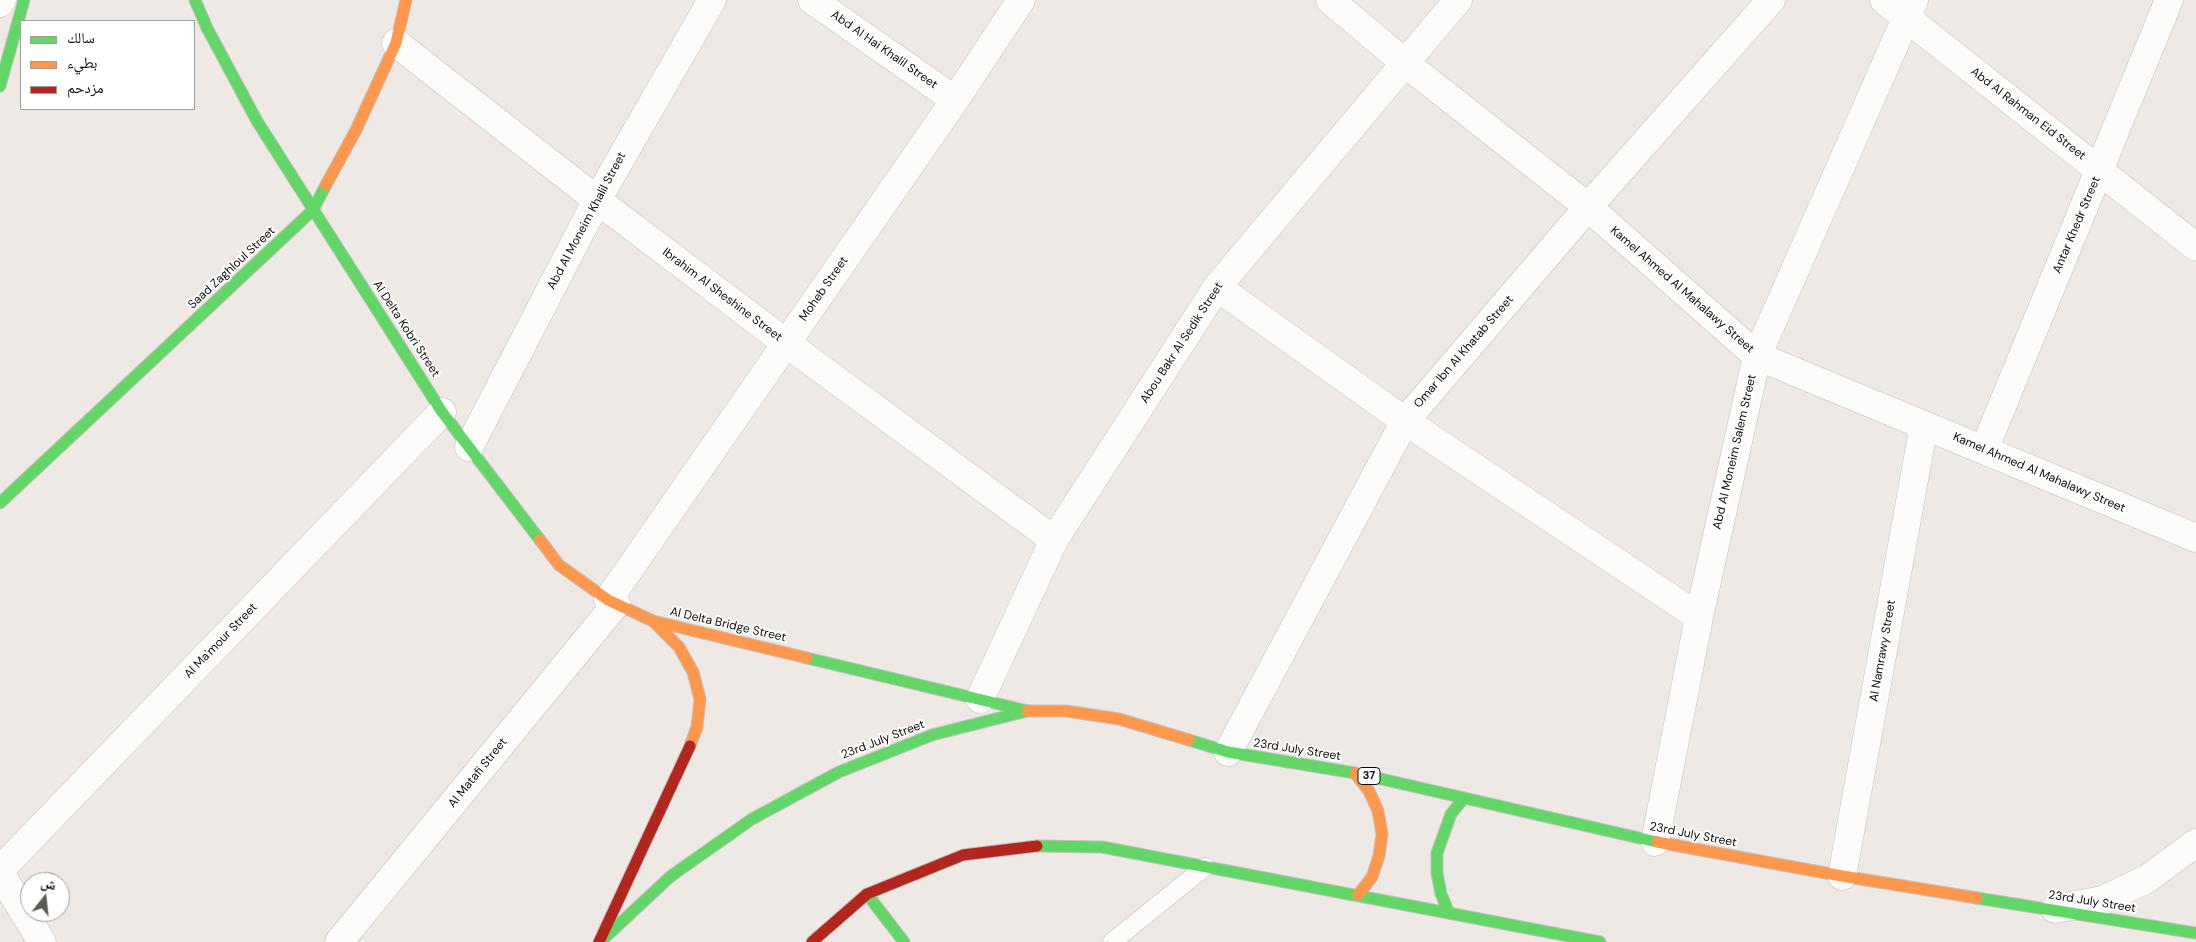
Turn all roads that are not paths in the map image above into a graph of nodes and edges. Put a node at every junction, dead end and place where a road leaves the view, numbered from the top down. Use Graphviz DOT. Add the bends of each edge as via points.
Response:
graph roads {
  1 [pos="24,0"];
  2 [pos="195,0"];
  3 [pos="406,0"];
  4 [pos="712,0"];
  5 [pos="812,0"];
  6 [pos="1021,0"];
  7 [pos="1330,0"];
  8 [pos="1458,0"];
  9 [pos="1771,0"];
  10 [pos="1884,0"];
  11 [pos="2169,0"];
  12 [pos="1910,9"];
  13 [pos="396,43"];
  14 [pos="1405,63"];
  15 [pos="0,86"];
  16 [pos="955,100"];
  17 [pos="2100,171"];
  18 [pos="597,200"];
  19 [pos="1588,207"];
  20 [pos="314,210"];
  21 [pos="2196,247"];
  22 [pos="1217,288"];
  23 [pos="786,343"];
  24 [pos="1757,356"];
  25 [pos="442,412"];
  26 [pos="1405,421"];
  27 [pos="1924,425"];
  28 [pos="469,447"];
  29 [pos="1984,450"];
  30 [pos="0,503"];
  31 [pos="2196,538"];
  32 [pos="1054,540"];
  33 [pos="612,602"];
  34 [pos="1699,617"];
  35 [pos="653,621"];
  36 [pos="980,699"];
  37 [pos="1028,711"];
  38 [pos="1228,752"];
  39 [pos="1355,773"];
  40 [pos="1464,798"];
  41 [pos="1654,842"];
  42 [pos="2196,844"];
  43 [pos="1206,867"];
  44 [pos="0,872"];
  45 [pos="1842,876"];
  46 [pos="867,894"];
  47 [pos="1358,896"];
  48 [pos="2054,909"];
  49 [pos="1449,913"];
  50 [pos="2196,933"];
  51 [pos="42,942"];
  52 [pos="339,942"];
  53 [pos="600,942"];
  54 [pos="812,942"];
  55 [pos="904,942"];
  56 [pos="1112,942"];
  57 [pos="1600,942"];
  1 -- 15 [label="main road"];
  2 -- 20 [label="main road, Al Delta Kobri Street" via="257,121"];
  3 -- 13 [label="main road, Saad Zaghloul Street"];
  4 -- 18 [label="street, Abd Al Moneim Khalil Street"];
  5 -- 16 [label="street, Abd Al Hai Khalil Street"];
  6 -- 16 [label="street, Moheb Street"];
  7 -- 14 [label="street, Kamel Ahmed Al Mahalawy Street"];
  8 -- 14 [label="street, Abou Bakr Al Sedik Street"];
  9 -- 19 [label="street, Omar Ibn Al Khatab Street"];
  10 -- 12 [label="street, Abd Al Rahman Eid Street"];
  11 -- 17 [label="street, Antar Khedr Street"];
  12 -- 17 [label="street, Abd Al Rahman Eid Street"];
  12 -- 24 [label="street, Abd Al Moneim Salem Street"];
  13 -- 18 [label="street, Ibrahim Al Sheshine Street"];
  13 -- 20 [label="main road, Saad Zaghloul Street"];
  14 -- 19 [label="street, Kamel Ahmed Al Mahalawy Street"];
  14 -- 22 [label="street, Abou Bakr Al Sedik Street"];
  16 -- 23 [label="street, Moheb Street"];
  17 -- 21 [label="street, Abd Al Rahman Eid Street"];
  17 -- 29 [label="street, Antar Khedr Street"];
  18 -- 23 [label="street, Ibrahim Al Sheshine Street"];
  18 -- 28 [label="street, Abd Al Moneim Khalil Street"];
  19 -- 24 [label="street, Kamel Ahmed Al Mahalawy Street"];
  19 -- 26 [label="street, Omar Ibn Al Khatab Street"];
  20 -- 25 [label="main road, Al Delta Kobri Street"];
  20 -- 30 [label="main road, Saad Zaghloul Street"];
  22 -- 26 [label="street"];
  22 -- 32 [label="street, Abou Bakr Al Sedik Street"];
  23 -- 32 [label="street, Ibrahim Al Sheshine Street"];
  23 -- 33 [label="street, Moheb Street"];
  24 -- 27 [label="street, Kamel Ahmed Al Mahalawy Street"];
  24 -- 34 [label="street, Abd Al Moneim Salem Street"];
  25 -- 28 [label="main road, Al Delta Kobri Street"];
  25 -- 44 [label="street, Al Ma'mour Street"];
  26 -- 34 [label="street"];
  26 -- 38 [label="street, Omar Ibn Al Khatab Street"];
  27 -- 29 [label="street, Kamel Ahmed Al Mahalawy Street"];
  27 -- 45 [label="street, Al Namrawy Street"];
  28 -- 33 [label="main road, Al Delta Kobri Street" via="559,565"];
  29 -- 31 [label="street, Kamel Ahmed Al Mahalawy Street"];
  32 -- 36 [label="street, Abou Bakr Al Sedik Street"];
  33 -- 35 [label="main road, Al Delta Kobri Street"];
  33 -- 52 [label="street, Al Matafi Street"];
  34 -- 41 [label="street, Abd Al Moneim Salem Street"];
  35 -- 36 [label="main road, Al Delta Bridge Street"];
  35 -- 53 [label="main road, Al Delta Bridge Street" via="680,647 693,672 700,699 697,728"];
  36 -- 37 [label="main road, Al Delta Bridge Street"];
  37 -- 38 [label="main road, 23rd July Street / 37" via="1066,711 1119,719"];
  37 -- 53 [label="main road, 23rd July Street / 37" via="932,735 840,772 769,809 671,876"];
  38 -- 39 [label="main road, 23rd July Street / 37"];
  39 -- 40 [label="main road, 23rd July Street / 37"];
  39 -- 47 [label="main road" via="1369,791 1378,811 1382,834 1372,877"];
  40 -- 41 [label="main road, 23rd July Street / 37"];
  40 -- 49 [label="main road" via="1451,814 1437,853 1441,894"];
  41 -- 45 [label="main road, 23rd July Street / 37"];
  42 -- 48 [label="street" via="2147,879 2103,900"];
  43 -- 46 [label="main road" via="1102,847 1036,846 963,855"];
  43 -- 47 [label="main road"];
  43 -- 56 [label="lane"];
  44 -- 51 [label="street"];
  45 -- 48 [label="main road, 23rd July Street / 37"];
  46 -- 54 [label="main road"];
  46 -- 55 [label="main road"];
  47 -- 49 [label="main road"];
  48 -- 50 [label="main road, 23rd July Street / 37"];
  49 -- 57 [label="main road"];
}
